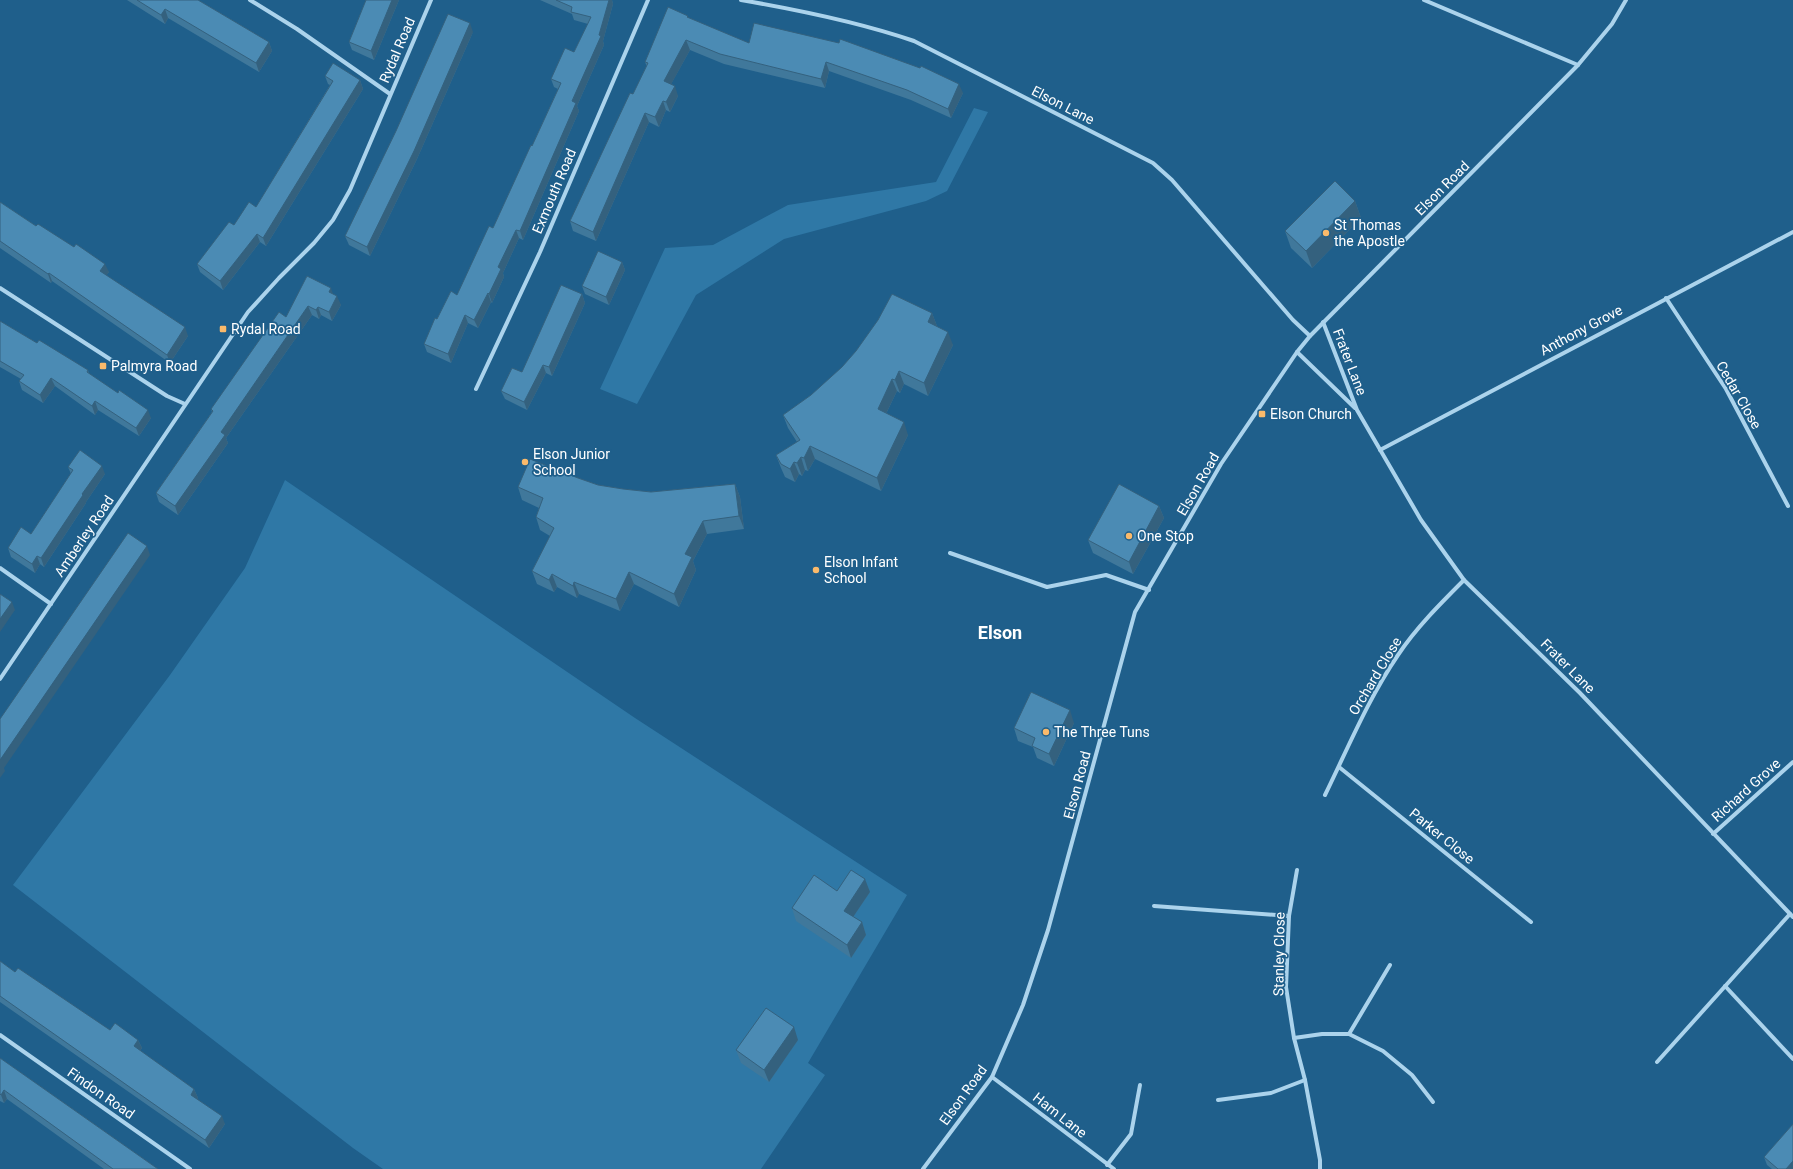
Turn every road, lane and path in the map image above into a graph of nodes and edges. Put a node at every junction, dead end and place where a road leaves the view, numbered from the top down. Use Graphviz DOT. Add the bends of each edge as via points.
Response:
graph roads {
  1 [pos="250,0"];
  2 [pos="431,0"];
  3 [pos="648,0"];
  4 [pos="741,0"];
  5 [pos="1424,0"];
  6 [pos="1626,0"];
  7 [pos="1578,64"];
  8 [pos="390,94"];
  9 [pos="1793,232"];
  10 [pos="0,288"];
  11 [pos="1666,298"];
  12 [pos="1323,322"];
  13 [pos="1310,336"];
  14 [pos="1297,352"];
  15 [pos="476,388"];
  16 [pos="185,404"];
  17 [pos="1357,410"];
  18 [pos="1380,450"];
  19 [pos="1788,506"];
  20 [pos="950,553"];
  21 [pos="0,568"];
  22 [pos="1464,580"];
  23 [pos="1148,590"];
  24 [pos="51,604"];
  25 [pos="0,680"];
  26 [pos="1793,762"];
  27 [pos="1339,767"];
  28 [pos="1325,796"];
  29 [pos="1713,834"];
  30 [pos="1297,870"];
  31 [pos="1154,906"];
  32 [pos="1792,915"];
  33 [pos="1289,916"];
  34 [pos="1531,922"];
  35 [pos="1390,965"];
  36 [pos="1725,986"];
  37 [pos="1348,1034"];
  38 [pos="0,1035"];
  39 [pos="1294,1038"];
  40 [pos="1793,1059"];
  41 [pos="1657,1062"];
  42 [pos="992,1077"];
  43 [pos="1305,1080"];
  44 [pos="1140,1085"];
  45 [pos="1218,1100"];
  46 [pos="1433,1102"];
  47 [pos="1107,1165"];
  48 [pos="190,1169"];
  49 [pos="923,1169"];
  50 [pos="1114,1169"];
  51 [pos="1320,1169"];
  1 -- 8 [label="street" via="297,29"];
  2 -- 8 [label="street, Rydal Road"];
  3 -- 15 [label="street, Exmouth Road" via="540,252"];
  4 -- 13 [label="street, Elson Lane" via="801,10 914,41 1153,163 1172,180 1293,320"];
  5 -- 7 [label="street"];
  6 -- 7 [label="street, Elson Road" via="1612,24"];
  7 -- 12 [label="street, Elson Road" via="1482,164"];
  8 -- 16 [label="street, Rydal Road" via="350,190 333,220 248,312"];
  9 -- 11 [label="street, Anthony Grove"];
  10 -- 16 [label="street" via="167,396"];
  11 -- 18 [label="street, Anthony Grove"];
  11 -- 19 [label="street, Cedar Close" via="1723,384"];
  12 -- 13 [label="street, Elson Road"];
  12 -- 17 [label="street, Frater Lane"];
  13 -- 14 [label="street, Elson Road"];
  14 -- 17 [label="street, Frater Lane"];
  14 -- 23 [label="street, Elson Road" via="1221,464"];
  16 -- 24 [label="street, Amberley Road"];
  17 -- 18 [label="street, Frater Lane"];
  18 -- 22 [label="street, Frater Lane" via="1421,520"];
  20 -- 23 [label="street" via="1047,587 1106,575"];
  21 -- 24 [label="street"];
  22 -- 27 [label="street, Orchard Close" via="1426,618 1398,655 1365,712"];
  22 -- 29 [label="street, Frater Lane" via="1580,693"];
  23 -- 42 [label="street, Elson Road" via="1135,612 1048,930 1023,1005"];
  24 -- 25 [label="street, Amberley Road"];
  26 -- 29 [label="street, Richard Grove"];
  27 -- 28 [label="street, Orchard Close"];
  27 -- 34 [label="street, Parker Close"];
  29 -- 32 [label="street, Frater Lane"];
  30 -- 33 [label="street, Stanley Close"];
  31 -- 33 [label="street"];
  32 -- 36 [label="street"];
  33 -- 39 [label="street, Stanley Close" via="1286,988"];
  35 -- 37 [label="street"];
  36 -- 40 [label="street"];
  36 -- 41 [label="street"];
  37 -- 39 [label="street"];
  37 -- 46 [label="street" via="1383,1052 1412,1075"];
  38 -- 48 [label="street, Findon Road"];
  39 -- 43 [label="street, Stanley Close"];
  42 -- 47 [label="street, Ham Lane"];
  42 -- 49 [label="street, Elson Road"];
  43 -- 45 [label="street" via="1271,1093"];
  43 -- 51 [label="street, Stanley Close"];
  44 -- 47 [label="street" via="1131,1134"];
  47 -- 50 [label="street, Ham Lane"];
}
